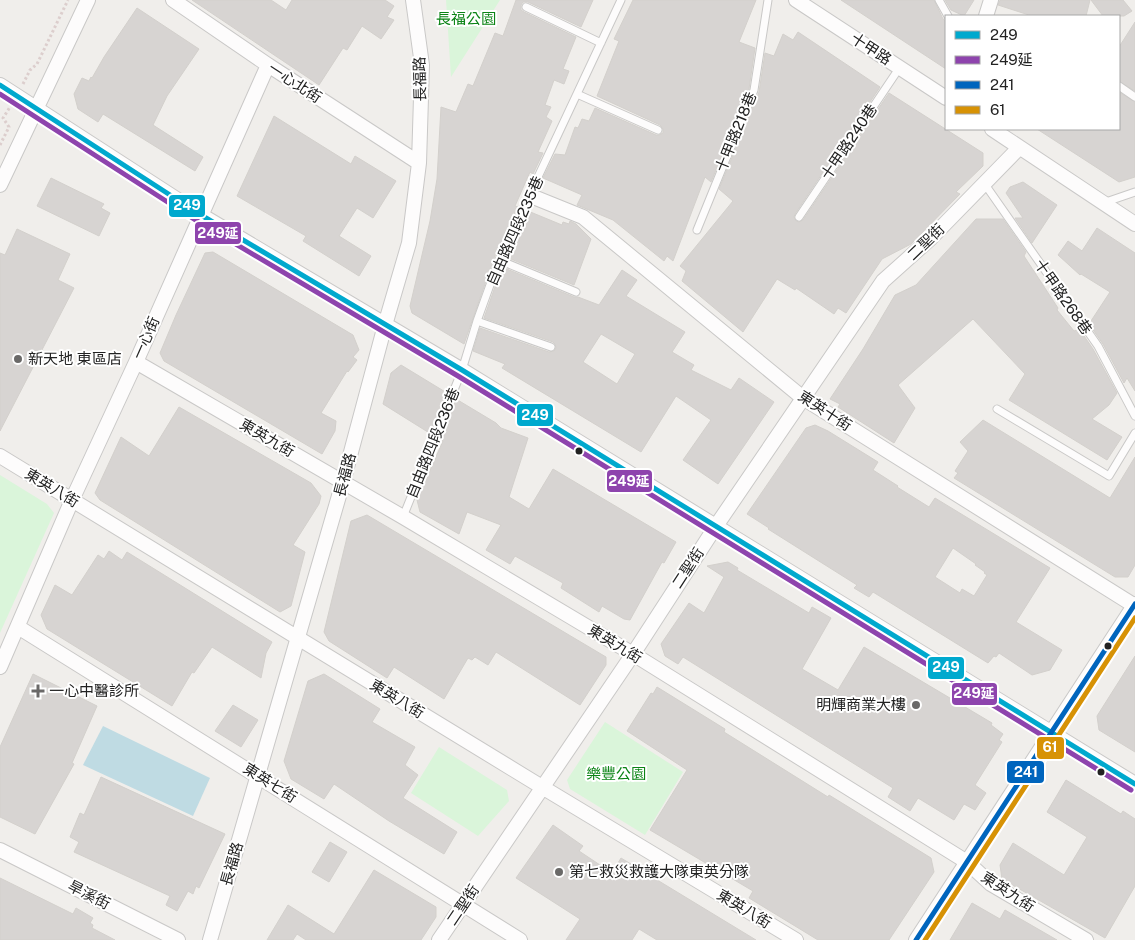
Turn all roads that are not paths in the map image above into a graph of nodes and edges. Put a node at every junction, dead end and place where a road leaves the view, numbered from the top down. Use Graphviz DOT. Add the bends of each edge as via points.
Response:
graph roads {
  1 [pos="88,0"];
  2 [pos="173,0"];
  3 [pos="413,0"];
  4 [pos="620,0"];
  5 [pos="768,0"];
  6 [pos="796,0"];
  7 [pos="939,0"];
  8 [pos="992,0"];
  9 [pos="526,7"];
  10 [pos="947,15"];
  11 [pos="986,15"];
  12 [pos="601,43"];
  13 [pos="268,65"];
  14 [pos="900,67"];
  15 [pos="0,85"];
  16 [pos="1120,87"];
  17 [pos="577,94"];
  18 [pos="945,97"];
  19 [pos="1135,97"];
  20 [pos="36,109"];
  21 [pos="658,130"];
  22 [pos="993,130"];
  23 [pos="1019,148"];
  24 [pos="419,163"];
  25 [pos="984,183"];
  26 [pos="0,185"];
  27 [pos="1135,192"];
  28 [pos="531,196"];
  29 [pos="1103,203"];
  30 [pos="201,215"];
  31 [pos="799,217"];
  32 [pos="1135,224"];
  33 [pos="697,230"];
  34 [pos="500,260"];
  35 [pos="576,292"];
  36 [pos="477,321"];
  37 [pos="385,325"];
  38 [pos="551,347"];
  39 [pos="136,362"];
  40 [pos="462,370"];
  41 [pos="803,398"];
  42 [pos="998,409"];
  43 [pos="1135,416"];
  44 [pos="1135,433"];
  45 [pos="0,456"];
  46 [pos="343,482"];
  47 [pos="72,500"];
  48 [pos="404,517"];
  49 [pos="716,526"];
  50 [pos="1135,605"];
  51 [pos="18,627"];
  52 [pos="297,638"];
  53 [pos="632,654"];
  54 [pos="0,667"];
  55 [pos="1052,731"];
  56 [pos="258,775"];
  57 [pos="1135,784"];
  58 [pos="542,787"];
  59 [pos="0,850"];
  60 [pos="967,862"];
  61 [pos="464,905"];
  62 [pos="178,940"];
  63 [pos="210,940"];
  64 [pos="439,940"];
  65 [pos="520,940"];
  66 [pos="796,940"];
  67 [pos="916,940"];
  68 [pos="1086,940"];
  1 -- 20 [label="street"];
  2 -- 13 [label="street, 一心北街"];
  3 -- 24 [label="street, 長福路" via="422,65"];
  4 -- 12 [label="lane, 自由路四段235巷"];
  5 -- 33 [label="lane, 十甲路218巷" via="754,90"];
  6 -- 14 [label="street, 十甲路"];
  7 -- 10 [label="lane"];
  8 -- 11 [label="street"];
  9 -- 12 [label="lane"];
  12 -- 17 [label="lane, 自由路四段235巷"];
  13 -- 24 [label="street, 一心北街"];
  13 -- 30 [label="street, 一心街"];
  14 -- 18 [label="street, 十甲路"];
  14 -- 31 [label="lane, 十甲路240巷"];
  15 -- 20 [label="street"];
  16 -- 19 [label="lane"];
  17 -- 21 [label="lane"];
  17 -- 28 [label="lane, 自由路四段235巷"];
  20 -- 26 [label="street"];
  20 -- 30 [label="street"];
  22 -- 23 [label="street"];
  23 -- 25 [label="street, 二聖街"];
  23 -- 29 [label="street"];
  24 -- 37 [label="street, 長福路" via="409,243"];
  25 -- 41 [label="street, 二聖街" via="931,238 883,281"];
  25 -- 43 [label="lane, 十甲路268巷" via="1098,346"];
  27 -- 29 [label="lane"];
  28 -- 34 [label="lane, 自由路四段235巷"];
  28 -- 41 [label="street, 東英十街" via="583,217"];
  29 -- 32 [label="street"];
  30 -- 37 [label="street"];
  30 -- 39 [label="street, 一心街"];
  34 -- 35 [label="lane"];
  34 -- 36 [label="lane, 自由路四段235巷"];
  36 -- 38 [label="lane"];
  36 -- 40 [label="lane, 自由路四段235巷"];
  37 -- 40 [label="street"];
  37 -- 46 [label="street, 長福路"];
  39 -- 46 [label="street, 東英九街"];
  39 -- 47 [label="street, 一心街"];
  40 -- 48 [label="lane, 自由路四段236巷"];
  40 -- 49 [label="street"];
  41 -- 49 [label="street, 二聖街"];
  41 -- 50 [label="street, 東英十街"];
  42 -- 44 [label="lane" via="1109,476"];
  45 -- 47 [label="street, 東英八街"];
  46 -- 48 [label="street, 東英九街"];
  46 -- 52 [label="street, 長福路"];
  47 -- 51 [label="street, 一心街"];
  47 -- 52 [label="street, 東英八街"];
  48 -- 53 [label="street, 東英九街"];
  49 -- 53 [label="street, 二聖街"];
  49 -- 55 [label="street"];
  50 -- 55 [label="street"];
  51 -- 54 [label="street, 一心街"];
  51 -- 56 [label="street, 東英七街"];
  52 -- 56 [label="street, 長福路"];
  52 -- 58 [label="street, 東英八街"];
  53 -- 58 [label="street, 二聖街"];
  53 -- 60 [label="street, 東英九街"];
  55 -- 57 [label="street"];
  55 -- 60 [label="street"];
  56 -- 61 [label="street, 東英七街"];
  56 -- 63 [label="street, 長福路"];
  58 -- 61 [label="street, 二聖街"];
  58 -- 66 [label="street, 東英八街"];
  59 -- 62 [label="street, 旱溪街"];
  60 -- 67 [label="street"];
  60 -- 68 [label="street, 東英九街" via="991,884"];
  61 -- 64 [label="street, 二聖街"];
  61 -- 65 [label="street, 東英七街"];
}
